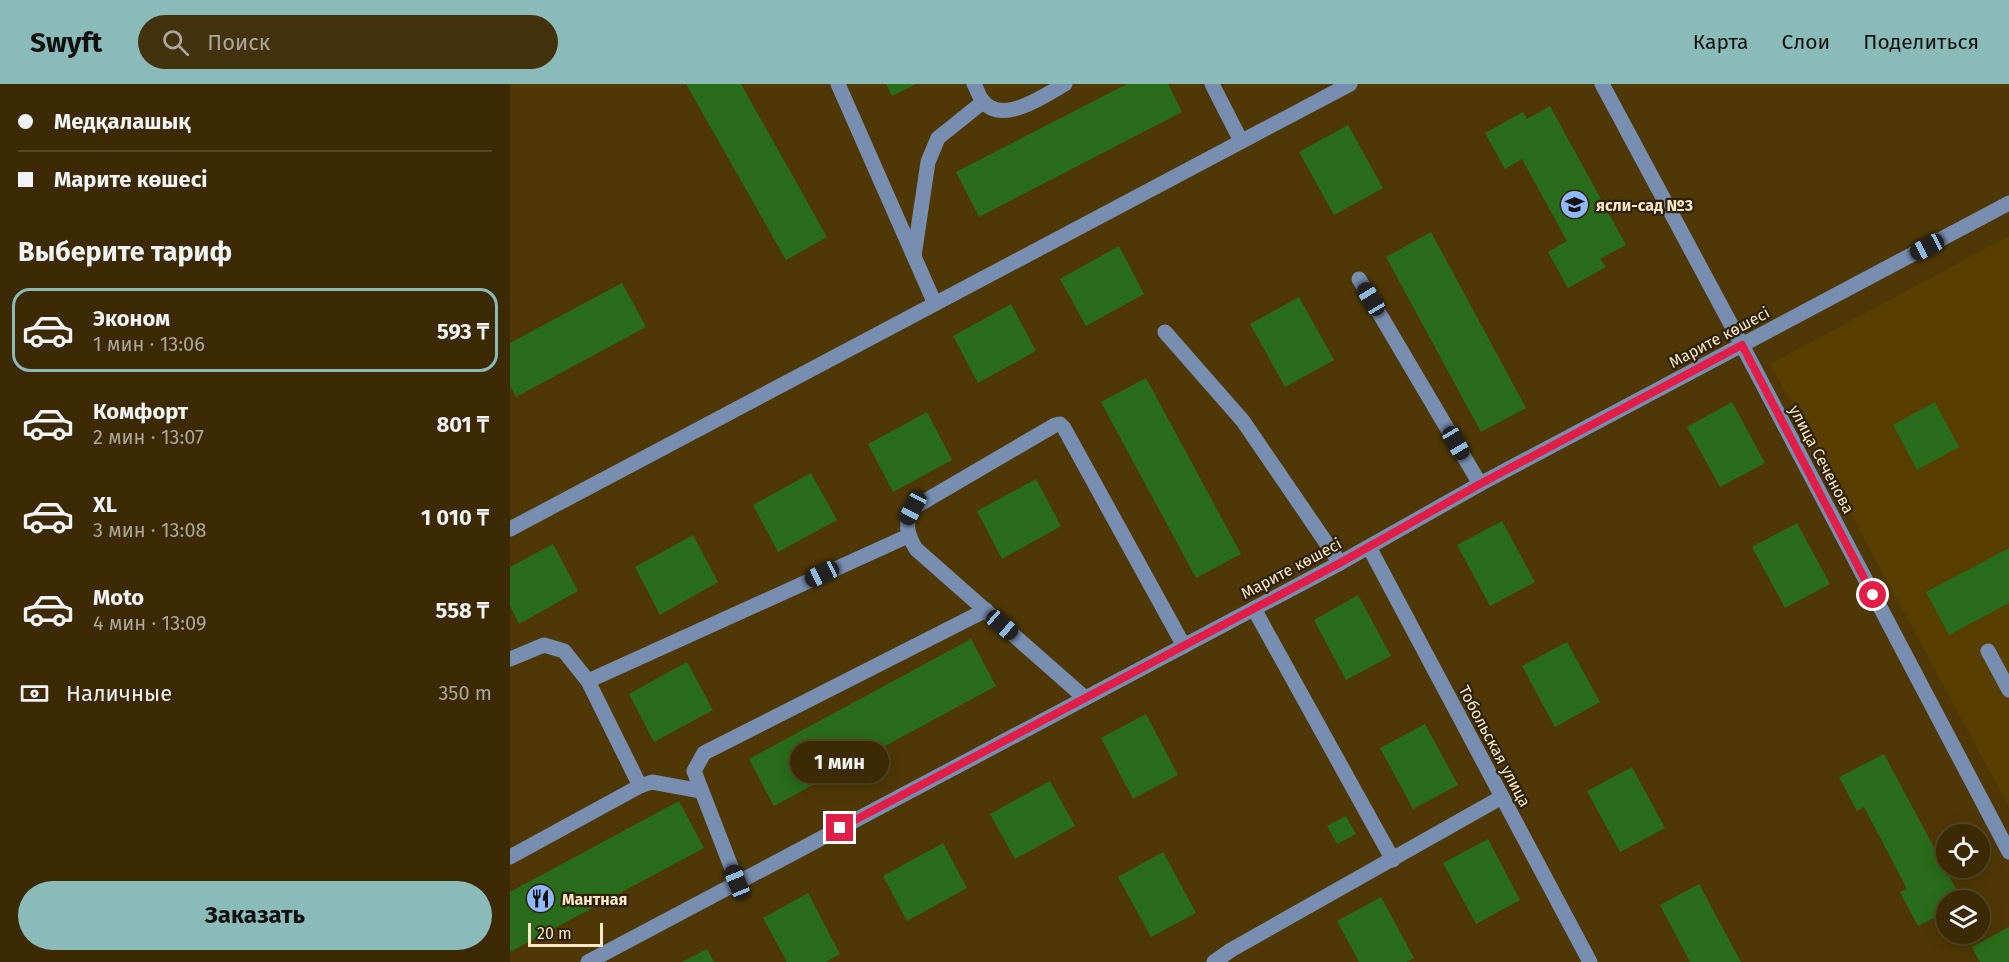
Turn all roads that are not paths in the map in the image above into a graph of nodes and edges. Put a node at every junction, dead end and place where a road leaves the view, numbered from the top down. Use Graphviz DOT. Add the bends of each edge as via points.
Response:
graph roads {
  1 [pos="838,84"];
  2 [pos="974,84"];
  3 [pos="1065,84"];
  4 [pos="1212,84"];
  5 [pos="1350,84"];
  6 [pos="1602,84"];
  7 [pos="983,102"];
  8 [pos="1241,141"];
  9 [pos="2009,203"];
  10 [pos="914,256"];
  11 [pos="1359,279"];
  12 [pos="935,304"];
  13 [pos="1165,332"];
  14 [pos="1742,345"];
  15 [pos="1480,484"];
  16 [pos="510,529"];
  17 [pos="908,536"];
  18 [pos="1369,547"];
  19 [pos="1340,563"];
  20 [pos="1254,609"];
  21 [pos="986,610"];
  22 [pos="1184,646"];
  23 [pos="1988,651"];
  24 [pos="510,659"];
  25 [pos="588,681"];
  26 [pos="2009,690"];
  27 [pos="1085,698"];
  28 [pos="640,786"];
  29 [pos="701,791"];
  30 [pos="1502,797"];
  31 [pos="2009,852"];
  32 [pos="510,857"];
  33 [pos="1393,860"];
  34 [pos="737,882"];
  35 [pos="588,962"];
  36 [pos="1214,962"];
  37 [pos="1590,962"];
  1 -- 10 [label="street"];
  2 -- 7 [label="street"];
  3 -- 7 [label="street" via="1016,110 995,110"];
  4 -- 8 [label="street"];
  5 -- 8 [label="street"];
  6 -- 14 [label="street, улица Сеченова"];
  7 -- 10 [label="street" via="938,138 928,162"];
  8 -- 12 [label="street"];
  9 -- 14 [label="street, Марите көшесі"];
  10 -- 12 [label="street"];
  11 -- 15 [label="street"];
  12 -- 16 [label="street"];
  13 -- 19 [label="street" via="1244,421"];
  14 -- 15 [label="street, Марите көшесі"];
  14 -- 31 [label="street, улица Сеченова"];
  15 -- 18 [label="street, Марите көшесі"];
  17 -- 21 [label="street" via="916,549"];
  17 -- 22 [label="street" via="907,519 913,508 1060,424"];
  17 -- 25 [label="street"];
  18 -- 19 [label="street, Марите көшесі"];
  18 -- 30 [label="street, Тобольская улица"];
  19 -- 20 [label="street, Марите көшесі"];
  20 -- 22 [label="street, Марите көшесі"];
  20 -- 33 [label="street"];
  21 -- 27 [label="street"];
  21 -- 29 [label="street" via="704,753 694,771"];
  22 -- 27 [label="street, Марите көшесі"];
  23 -- 26 [label="street"];
  24 -- 25 [label="street" via="543,645 564,651"];
  25 -- 28 [label="street"];
  27 -- 34 [label="street, Марите көшесі"];
  28 -- 29 [label="street" via="652,782"];
  28 -- 32 [label="street"];
  29 -- 34 [label="street"];
  30 -- 33 [label="street"];
  30 -- 37 [label="street, Тобольская улица"];
  33 -- 36 [label="street"];
  34 -- 35 [label="street, Марите көшесі"];
}
